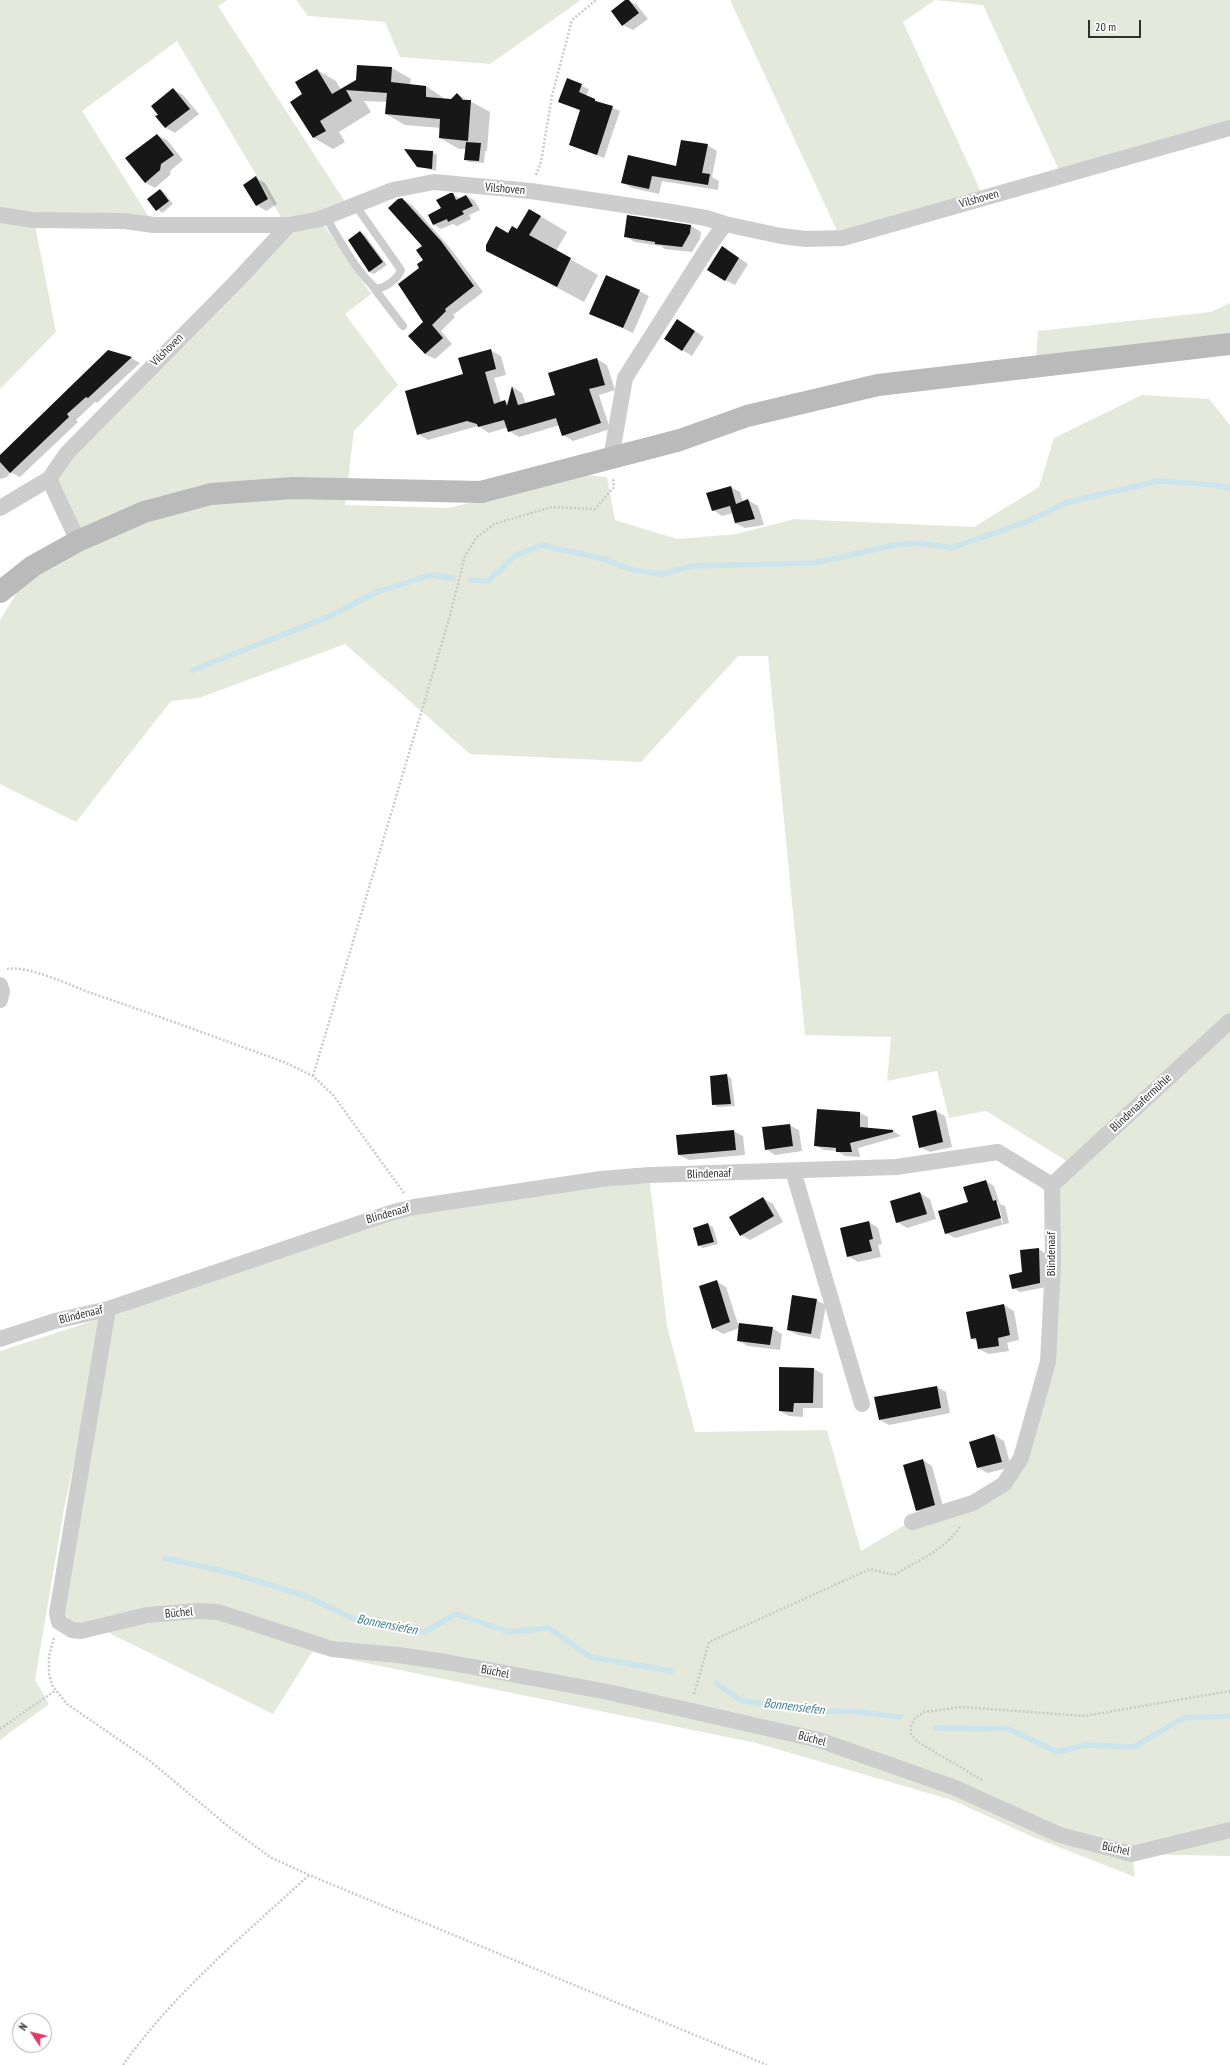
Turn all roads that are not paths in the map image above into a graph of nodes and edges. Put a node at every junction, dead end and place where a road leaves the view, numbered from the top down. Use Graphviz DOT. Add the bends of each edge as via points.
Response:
graph roads {
  1 [pos="1230,128"];
  2 [pos="356,206"];
  3 [pos="0,215"];
  4 [pos="326,217"];
  5 [pos="725,224"];
  6 [pos="289,225"];
  7 [pos="373,286"];
  8 [pos="403,326"];
  9 [pos="1230,344"];
  10 [pos="611,458"];
  11 [pos="49,479"];
  12 [pos="0,508"];
  13 [pos="78,541"];
  14 [pos="0,592"];
  15 [pos="0,985"];
  16 [pos="0,1000"];
  17 [pos="1230,1021"];
  18 [pos="793,1172"];
  19 [pos="1052,1185"];
  20 [pos="108,1309"];
  21 [pos="0,1339"];
  22 [pos="862,1404"];
  23 [pos="912,1522"];
  24 [pos="1230,1830"];
  1 -- 5 [label="street, Vilshoven" via="844,238 806,239"];
  2 -- 4 [label="street, Vilshoven"];
  2 -- 5 [label="street, Vilshoven" via="393,190 434,182 531,191 706,218"];
  2 -- 7 [label="lane" via="401,270 397,278 382,288 377,289"];
  3 -- 6 [label="street, Vilshoven" via="33,220"];
  4 -- 6 [label="street, Vilshoven"];
  4 -- 7 [label="lane"];
  5 -- 10 [label="street" via="625,378"];
  6 -- 11 [label="street, Vilshoven" via="67,453"];
  7 -- 8 [label="lane"];
  9 -- 10 [label="main road" via="878,385 747,416 680,440"];
  10 -- 13 [label="main road" via="481,492 292,488 211,494 144,512"];
  11 -- 12 [label="street, Vilshoven"];
  11 -- 13 [label="street"];
  13 -- 14 [label="main road" via="33,566"];
  15 -- 16 [label="street"];
  17 -- 19 [label="street, Blindenaafermühle"];
  18 -- 19 [label="street, Blindenaaf" via="896,1167 998,1152"];
  18 -- 20 [label="street, Blindenaaf" via="649,1175 601,1179 414,1207 365,1220"];
  18 -- 22 [label="street"];
  19 -- 23 [label="street, Blindenaaf" via="1053,1265 1048,1362 1021,1458 1004,1484 973,1503"];
  20 -- 21 [label="street, Blindenaaf" via="55,1321"];
  20 -- 24 [label="street, Büchel" via="57,1613 59,1622 72,1630 81,1631 147,1615 218,1612 332,1649 446,1662 608,1692 819,1740 953,1787 1060,1835 1132,1854"];
}
